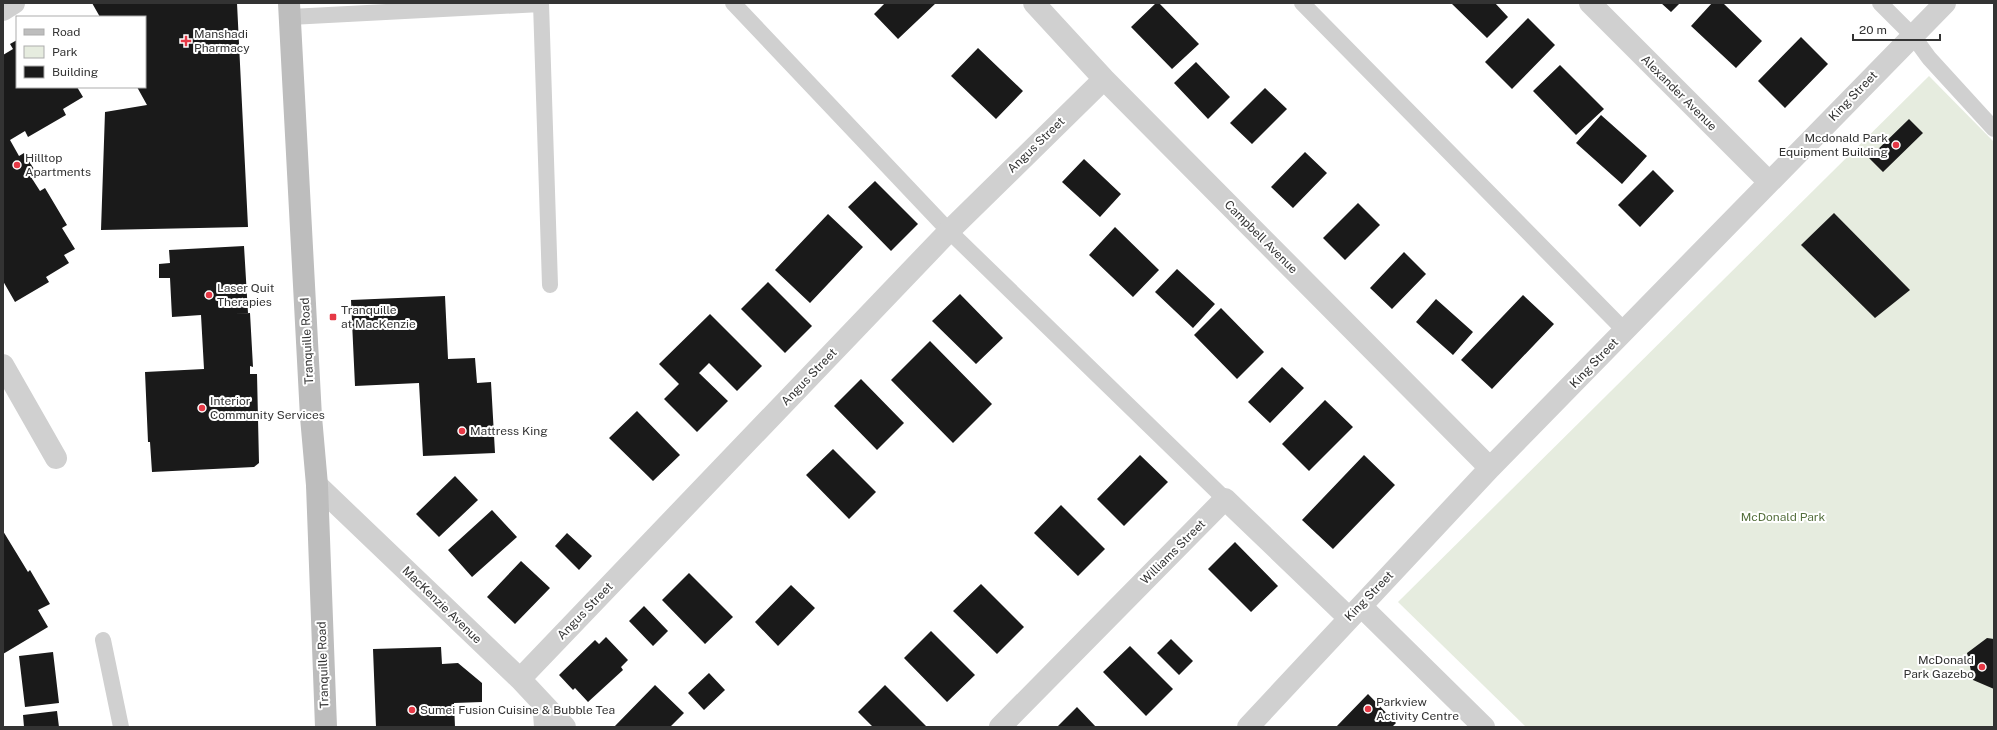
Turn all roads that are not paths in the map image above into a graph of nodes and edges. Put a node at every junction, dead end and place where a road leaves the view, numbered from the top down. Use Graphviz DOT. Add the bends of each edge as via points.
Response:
graph roads {
  1 [pos="14,3"];
  2 [pos="541,3"];
  3 [pos="733,3"];
  4 [pos="1034,3"];
  5 [pos="1302,3"];
  6 [pos="1590,3"];
  7 [pos="1880,3"];
  8 [pos="1945,3"];
  9 [pos="3,10"];
  10 [pos="289,10"];
  11 [pos="1913,36"];
  12 [pos="1104,79"];
  13 [pos="1994,129"];
  14 [pos="1769,182"];
  15 [pos="949,231"];
  16 [pos="550,285"];
  17 [pos="1625,331"];
  18 [pos="3,365"];
  19 [pos="56,458"];
  20 [pos="1490,468"];
  21 [pos="317,484"];
  22 [pos="1225,499"];
  23 [pos="1355,612"];
  24 [pos="103,640"];
  25 [pos="520,679"];
  26 [pos="540,701"];
  27 [pos="121,727"];
  28 [pos="326,727"];
  29 [pos="542,727"];
  30 [pos="565,727"];
  31 [pos="1000,727"];
  32 [pos="1248,727"];
  33 [pos="1484,727"];
  1 -- 9 [label="street"];
  2 -- 10 [label="lane"];
  2 -- 16 [label="lane"];
  3 -- 15 [label="lane"];
  4 -- 12 [label="street, Campbell Avenue"];
  5 -- 17 [label="lane"];
  6 -- 14 [label="street, Alexander Avenue"];
  7 -- 11 [label="lane"];
  8 -- 11 [label="street, King Street"];
  10 -- 21 [label="main road, Tranquille Road" via="311,417"];
  11 -- 13 [label="lane" via="1929,58"];
  11 -- 14 [label="street, King Street"];
  12 -- 15 [label="street, Angus Street"];
  12 -- 20 [label="street, Campbell Avenue"];
  14 -- 17 [label="street, King Street"];
  15 -- 22 [label="lane"];
  15 -- 25 [label="street, Angus Street"];
  17 -- 20 [label="street, King Street"];
  18 -- 19 [label="street"];
  20 -- 23 [label="street, King Street"];
  21 -- 25 [label="street, MacKenzie Avenue"];
  21 -- 28 [label="main road, Tranquille Road"];
  22 -- 23 [label="street"];
  22 -- 31 [label="street, Williams Street"];
  23 -- 32 [label="street, King Street"];
  23 -- 33 [label="street"];
  24 -- 27 [label="lane"];
  25 -- 26 [label="street, MacKenzie Avenue"];
  26 -- 29 [label="lane"];
  26 -- 30 [label="street, MacKenzie Avenue"];
}
